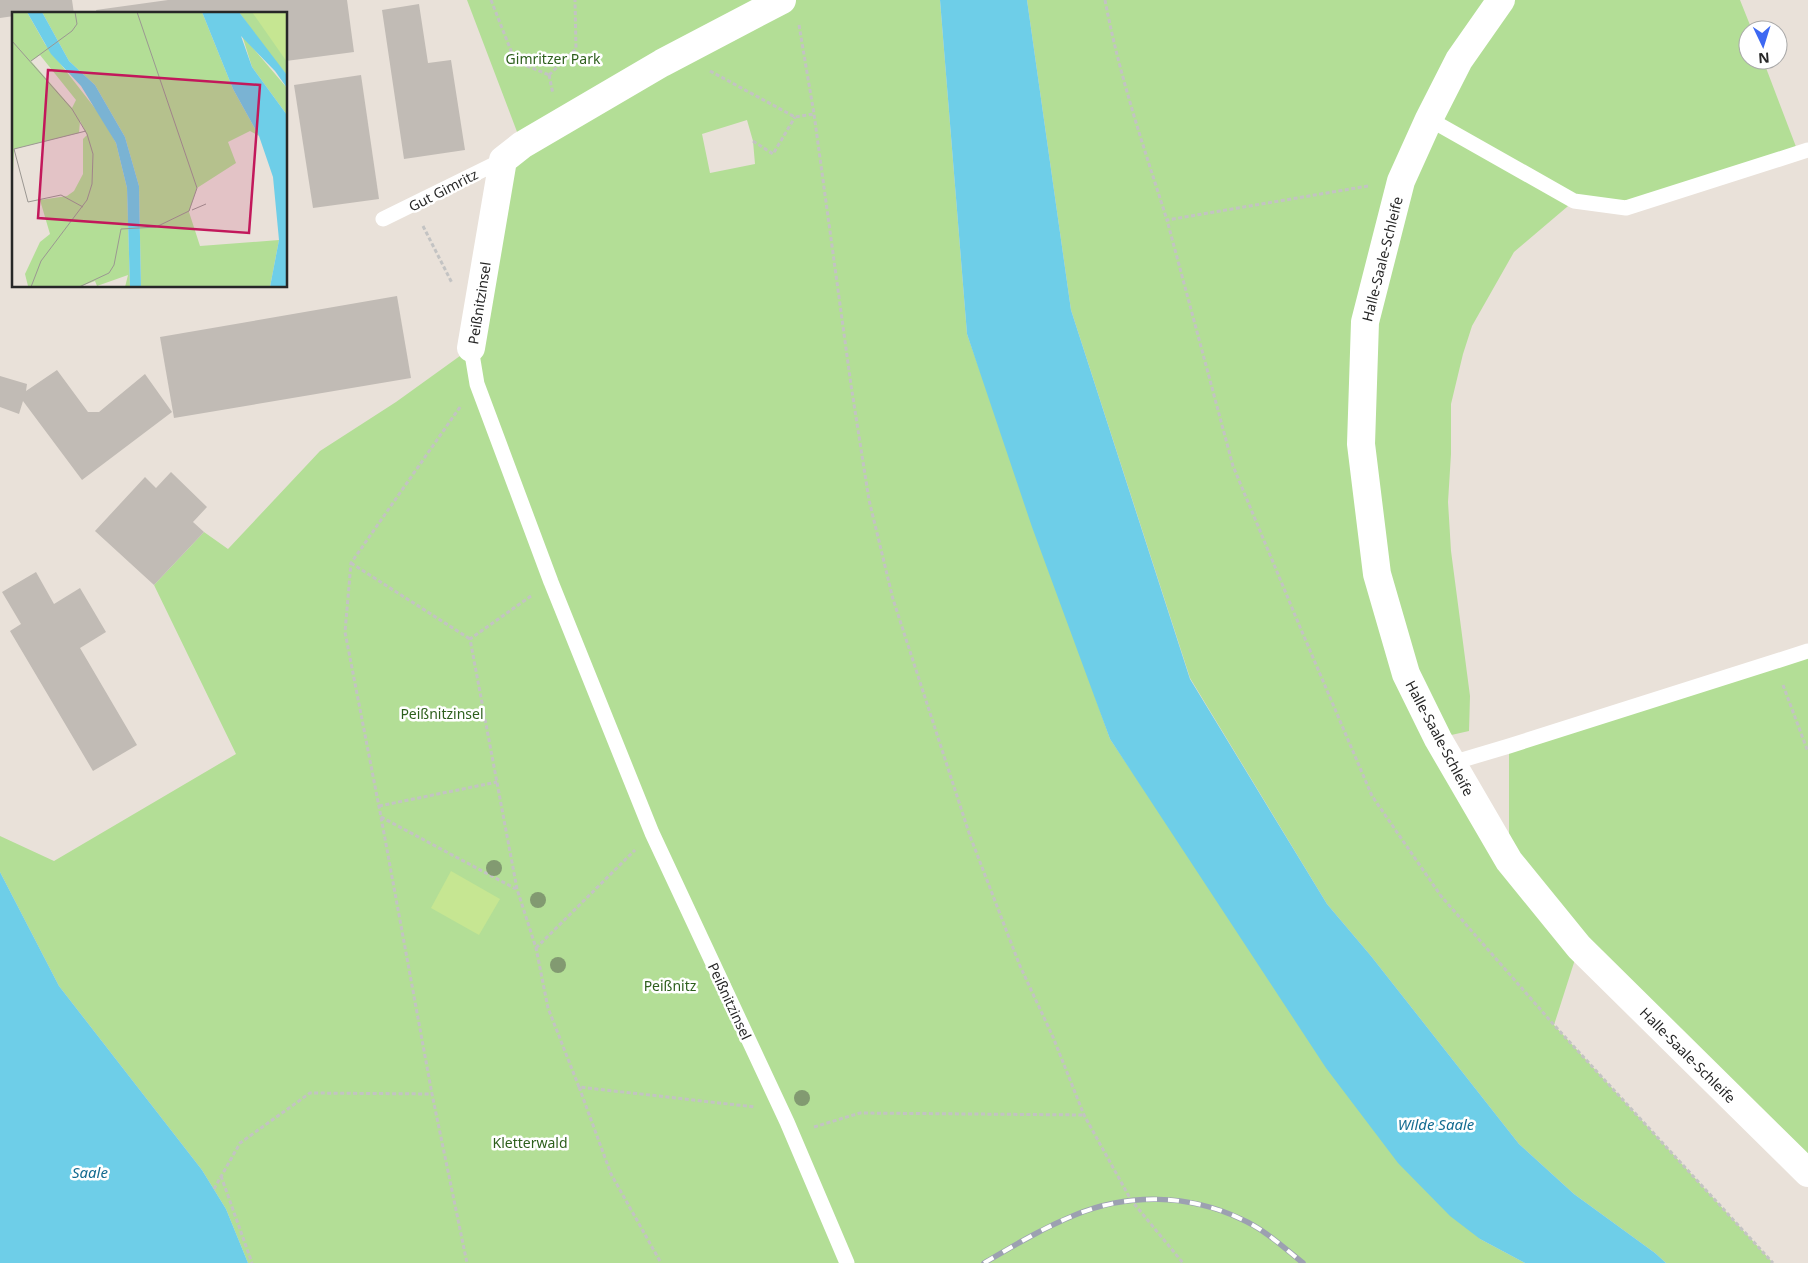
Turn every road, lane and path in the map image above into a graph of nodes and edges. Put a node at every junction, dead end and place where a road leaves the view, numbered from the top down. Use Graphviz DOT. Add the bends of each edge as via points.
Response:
graph roads {
  1 [pos="491,0"];
  2 [pos="575,0"];
  3 [pos="782,0"];
  4 [pos="1105,0"];
  5 [pos="1501,0"];
  6 [pos="803,47"];
  7 [pos="679,55"];
  8 [pos="814,114"];
  9 [pos="795,117"];
  10 [pos="1430,119"];
  11 [pos="753,140"];
  12 [pos="1808,150"];
  13 [pos="503,160"];
  14 [pos="413,205"];
  15 [pos="383,219"];
  16 [pos="1166,220"];
  17 [pos="452,285"];
  18 [pos="470,348"];
  19 [pos="477,384"];
  20 [pos="351,563"];
  21 [pos="551,582"];
  22 [pos="470,639"];
  23 [pos="1808,651"];
  24 [pos="1774,662"];
  25 [pos="1808,752"];
  26 [pos="1452,763"];
  27 [pos="497,782"];
  28 [pos="379,806"];
  29 [pos="381,817"];
  30 [pos="652,833"];
  31 [pos="536,948"];
  32 [pos="579,1087"];
  33 [pos="432,1094"];
  34 [pos="1808,1173"];
  35 [pos="221,1176"];
  36 [pos="214,1189"];
  37 [pos="252,1263"];
  38 [pos="466,1263"];
  39 [pos="661,1263"];
  40 [pos="847,1263"];
  41 [pos="1182,1263"];
  1 -- 2 [label="path" via="515,61 549,75 576,49"];
  3 -- 7 [label="street"];
  4 -- 16 [label="path"];
  5 -- 10 [label="street, Halle-Saale-Schleife" via="1459,60"];
  6 -- 8 [label="path"];
  7 -- 9 [label="path"];
  7 -- 13 [label="street" via="522,145"];
  8 -- 9 [label="path"];
  8 -- 41 [label="path" via="850,385 866,480 893,599 970,836 1020,966 1084,1115 1131,1200"];
  9 -- 11 [label="path" via="773,154"];
  10 -- 12 [label="lane" via="1574,201 1626,208"];
  10 -- 26 [label="street, Halle-Saale-Schleife" via="1401,181 1365,322 1361,444 1377,574 1406,674"];
  13 -- 14 [label="lane, Gut Gimritz"];
  13 -- 18 [label="street, Peißnitzinsel"];
  14 -- 15 [label="lane, Gut Gimritz"];
  14 -- 17 [label="path"];
  18 -- 19 [label="lane, Peißnitzinsel"];
  19 -- 20 [label="path"];
  19 -- 21 [label="lane, Peißnitzinsel"];
  20 -- 22 [label="path"];
  20 -- 28 [label="path" via="345,632"];
  21 -- 22 [label="path"];
  21 -- 30 [label="lane, Peißnitzinsel"];
  22 -- 27 [label="path"];
  23 -- 24 [label="lane"];
  24 -- 25 [label="path"];
  24 -- 26 [label="lane"];
  26 -- 34 [label="street, Halle-Saale-Schleife" via="1509,861 1580,947"];
  27 -- 28 [label="path"];
  27 -- 29 [label="path" via="517,889"];
  28 -- 29 [label="path"];
  29 -- 33 [label="path"];
  30 -- 31 [label="path"];
  30 -- 40 [label="lane, Peißnitzinsel" via="786,1122"];
  32 -- 39 [label="path" via="611,1174"];
  33 -- 35 [label="path" via="310,1093 240,1143"];
  33 -- 38 [label="path"];
  35 -- 36 [label="path"];
  35 -- 37 [label="path"];
}
